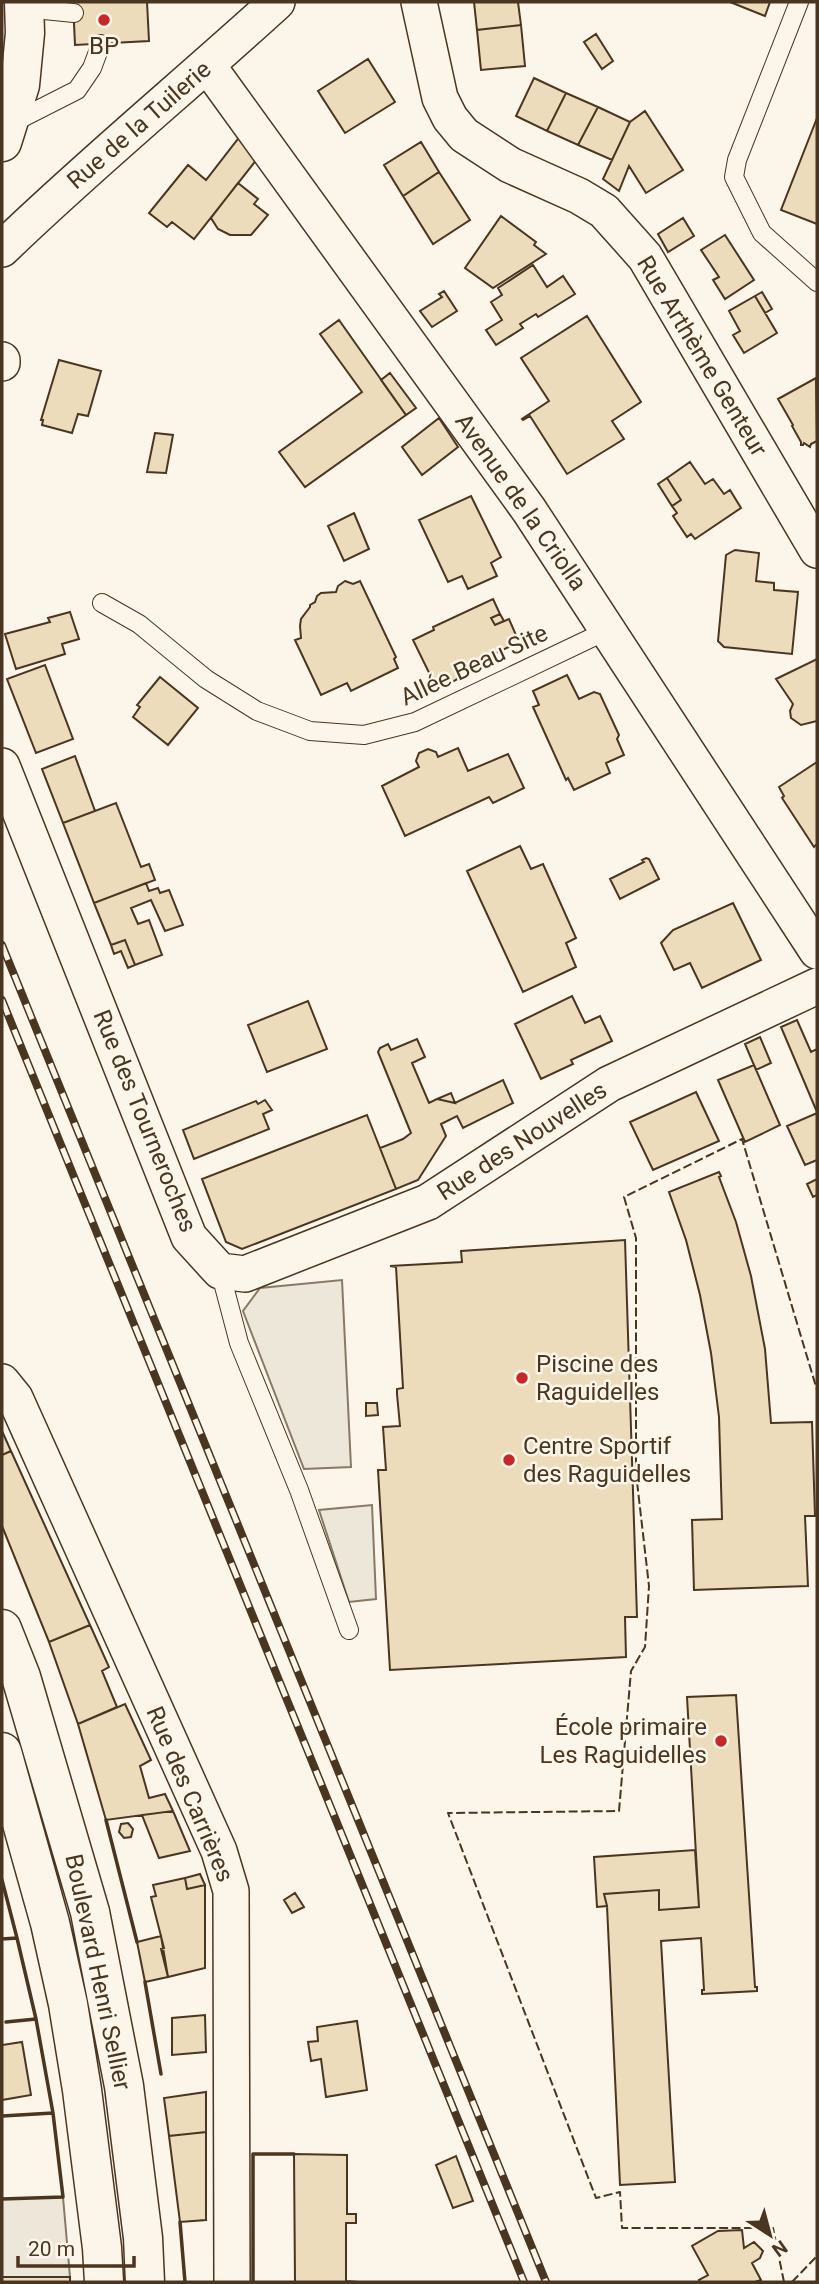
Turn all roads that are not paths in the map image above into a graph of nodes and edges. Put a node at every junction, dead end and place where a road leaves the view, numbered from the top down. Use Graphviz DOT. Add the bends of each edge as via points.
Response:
graph roads {
  1 [pos="277,2"];
  2 [pos="419,2"];
  3 [pos="799,2"];
  4 [pos="24,5"];
  5 [pos="74,13"];
  6 [pos="101,44"];
  7 [pos="208,66"];
  8 [pos="4,134"];
  9 [pos="2,249"];
  10 [pos="817,282"];
  11 [pos="804,497"];
  12 [pos="817,550"];
  13 [pos="102,603"];
  14 [pos="608,630"];
  15 [pos="2,766"];
  16 [pos="817,951"];
  17 [pos="817,986"];
  18 [pos="220,1271"];
  19 [pos="2,1382"];
  20 [pos="2,1629"];
  21 [pos="348,1630"];
  22 [pos="2,1752"];
  23 [pos="104,2282"];
  24 [pos="145,2282"];
  25 [pos="232,2282"];
  1 -- 7 [label="street, Rue de la Tuilerie"];
  2 -- 11 [label="street, Rue Arthème Genteur" via="440,98 450,118 464,135 510,165 604,211 628,236"];
  3 -- 10 [label="lane" via="734,177 762,233"];
  4 -- 5 [label="lane"];
  4 -- 8 [label="main road" via="20,85"];
  6 -- 8 [label="lane" via="92,68 76,90"];
  7 -- 9 [label="street, Rue de la Tuilerie"];
  7 -- 14 [label="street, Avenue de la Criolla" via="521,499"];
  11 -- 12 [label="street, Rue Arthème Genteur"];
  13 -- 14 [label="lane, Allée Beau Site" via="139,624 206,679 257,711 310,731 364,735 415,722"];
  14 -- 16 [label="street, Avenue de la Criolla"];
  15 -- 18 [label="street, Rue des Tourneroches" via="190,1237"];
  17 -- 18 [label="street, Rue des Nouvelles" via="609,1084 428,1202 245,1274"];
  18 -- 21 [label="lane, Rue des Tourneroches" via="239,1343 299,1490"];
  19 -- 25 [label="street, Rue des Carrières" via="15,1398 219,1851 231,1891"];
  20 -- 24 [label="main road, Boulevard Henri Sellier" via="21,1677 90,1912 124,2086"];
  22 -- 23 [label="main road, Boulevard Henri Sellier" via="68,2004"];
}
